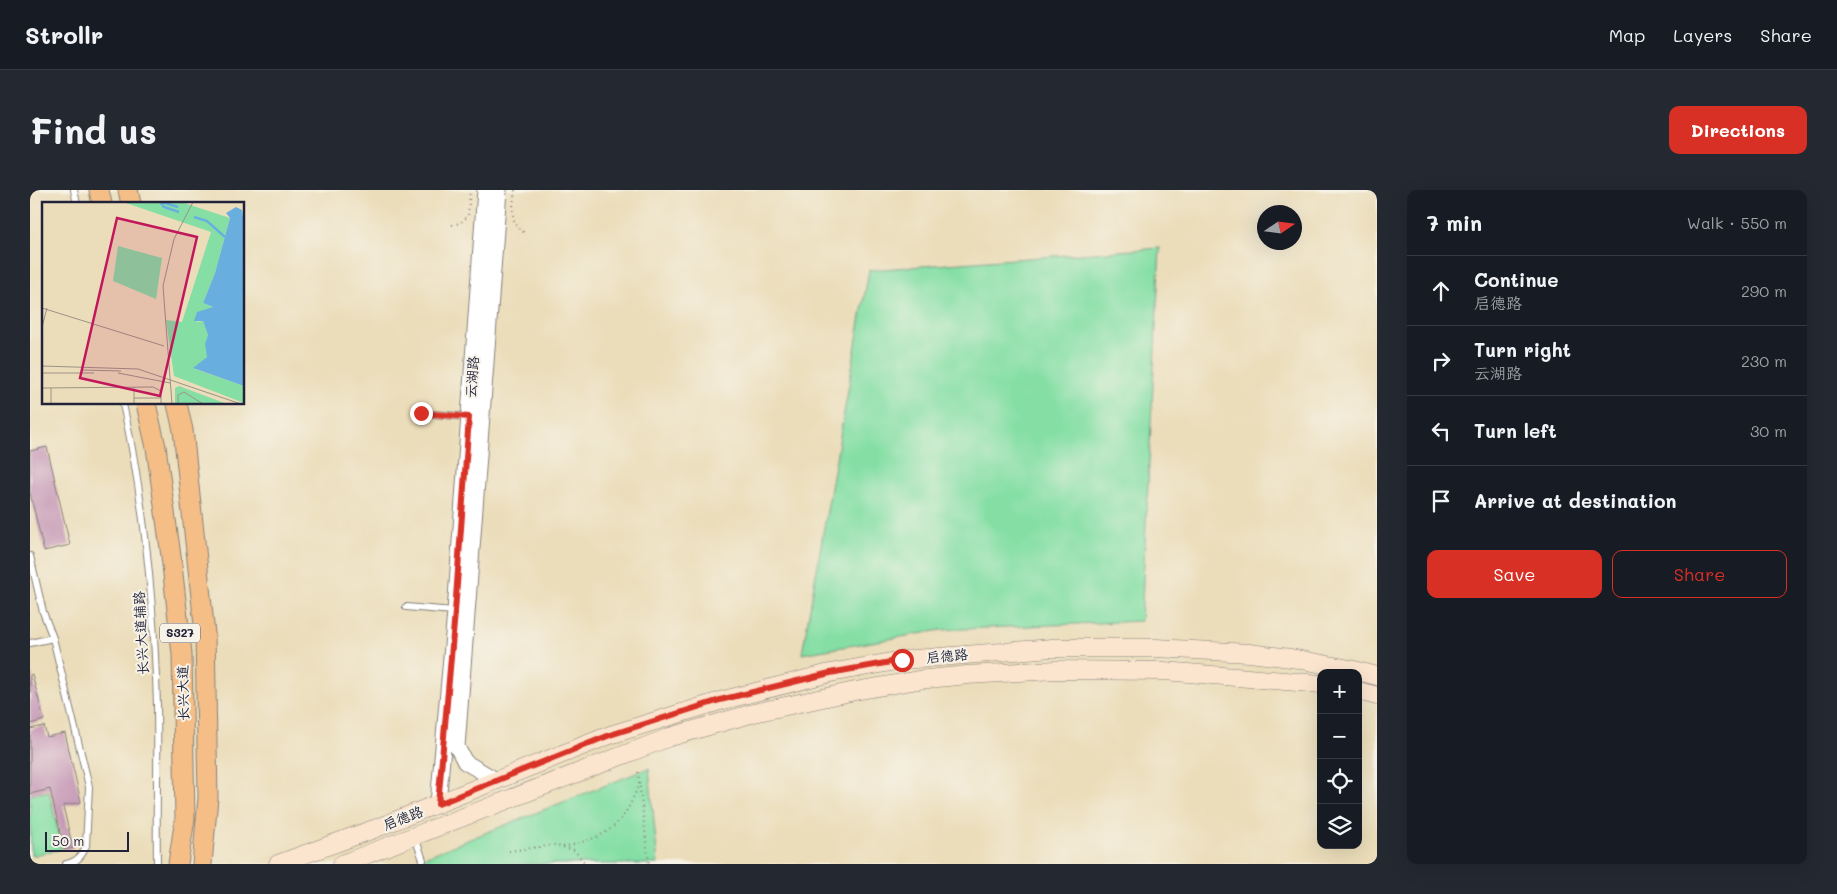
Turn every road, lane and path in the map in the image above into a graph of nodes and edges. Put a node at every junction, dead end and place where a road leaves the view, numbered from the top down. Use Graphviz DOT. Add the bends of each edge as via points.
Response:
graph roads {
  1 [pos="470,190"];
  2 [pos="485,190"];
  3 [pos="499,190"];
  4 [pos="515,190"];
  5 [pos="452,225"];
  6 [pos="526,234"];
  7 [pos="123,405"];
  8 [pos="146,405"];
  9 [pos="177,405"];
  10 [pos="421,413"];
  11 [pos="469,417"];
  12 [pos="30,556"];
  13 [pos="406,607"];
  14 [pos="455,612"];
  15 [pos="53,638"];
  16 [pos="30,642"];
  17 [pos="1341,669"];
  18 [pos="1362,673"];
  19 [pos="1377,676"];
  20 [pos="1317,684"];
  21 [pos="1362,692"];
  22 [pos="1377,696"];
  23 [pos="638,772"];
  24 [pos="496,780"];
  25 [pos="640,781"];
  26 [pos="438,804"];
  27 [pos="415,836"];
  28 [pos="563,847"];
  29 [pos="509,850"];
  30 [pos="423,860"];
  31 [pos="66,864"];
  32 [pos="158,864"];
  33 [pos="178,864"];
  34 [pos="202,864"];
  35 [pos="278,864"];
  36 [pos="342,864"];
  37 [pos="586,864"];
  38 [pos="649,864"];
  1 -- 5 [label="path" via="468,216"];
  2 -- 11 [label="street, 云湖路"];
  3 -- 24 [label="street, 云湖路" via="457,747 465,762"];
  4 -- 6 [label="path" via="513,220"];
  7 -- 32 [label="lane, 长兴大道辅路" via="138,482 151,582"];
  8 -- 33 [label="main road, 长兴大道 / S327" via="158,457 182,654 185,818"];
  9 -- 34 [label="main road, 长兴大道 / S327" via="183,430 205,634 208,798"];
  10 -- 11 [label="lane"];
  11 -- 14 [label="street, 云湖路"];
  12 -- 15 [label="lane" via="43,612"];
  13 -- 14 [label="lane"];
  14 -- 26 [label="street, 云湖路"];
  15 -- 16 [label="lane"];
  15 -- 31 [label="lane" via="89,787 86,846 77,860"];
  17 -- 24 [label="main road, 启德路" via="1249,653 1156,648 1052,648 902,660 830,673 720,700 610,735"];
  18 -- 19 [label="main road, 启德路"];
  20 -- 27 [label="main road, 启德路" via="1154,671 1056,670 918,680 754,713 670,737"];
  21 -- 22 [label="main road"];
  23 -- 25 [label="path"];
  24 -- 26 [label="main road, 启德路"];
  25 -- 28 [label="path" via="632,804 617,824 602,835"];
  25 -- 38 [label="path"];
  26 -- 35 [label="main road, 启德路"];
  27 -- 30 [label="lane"];
  27 -- 36 [label="main road, 启德路"];
  28 -- 29 [label="path"];
  28 -- 37 [label="path" via="574,850"];
}
